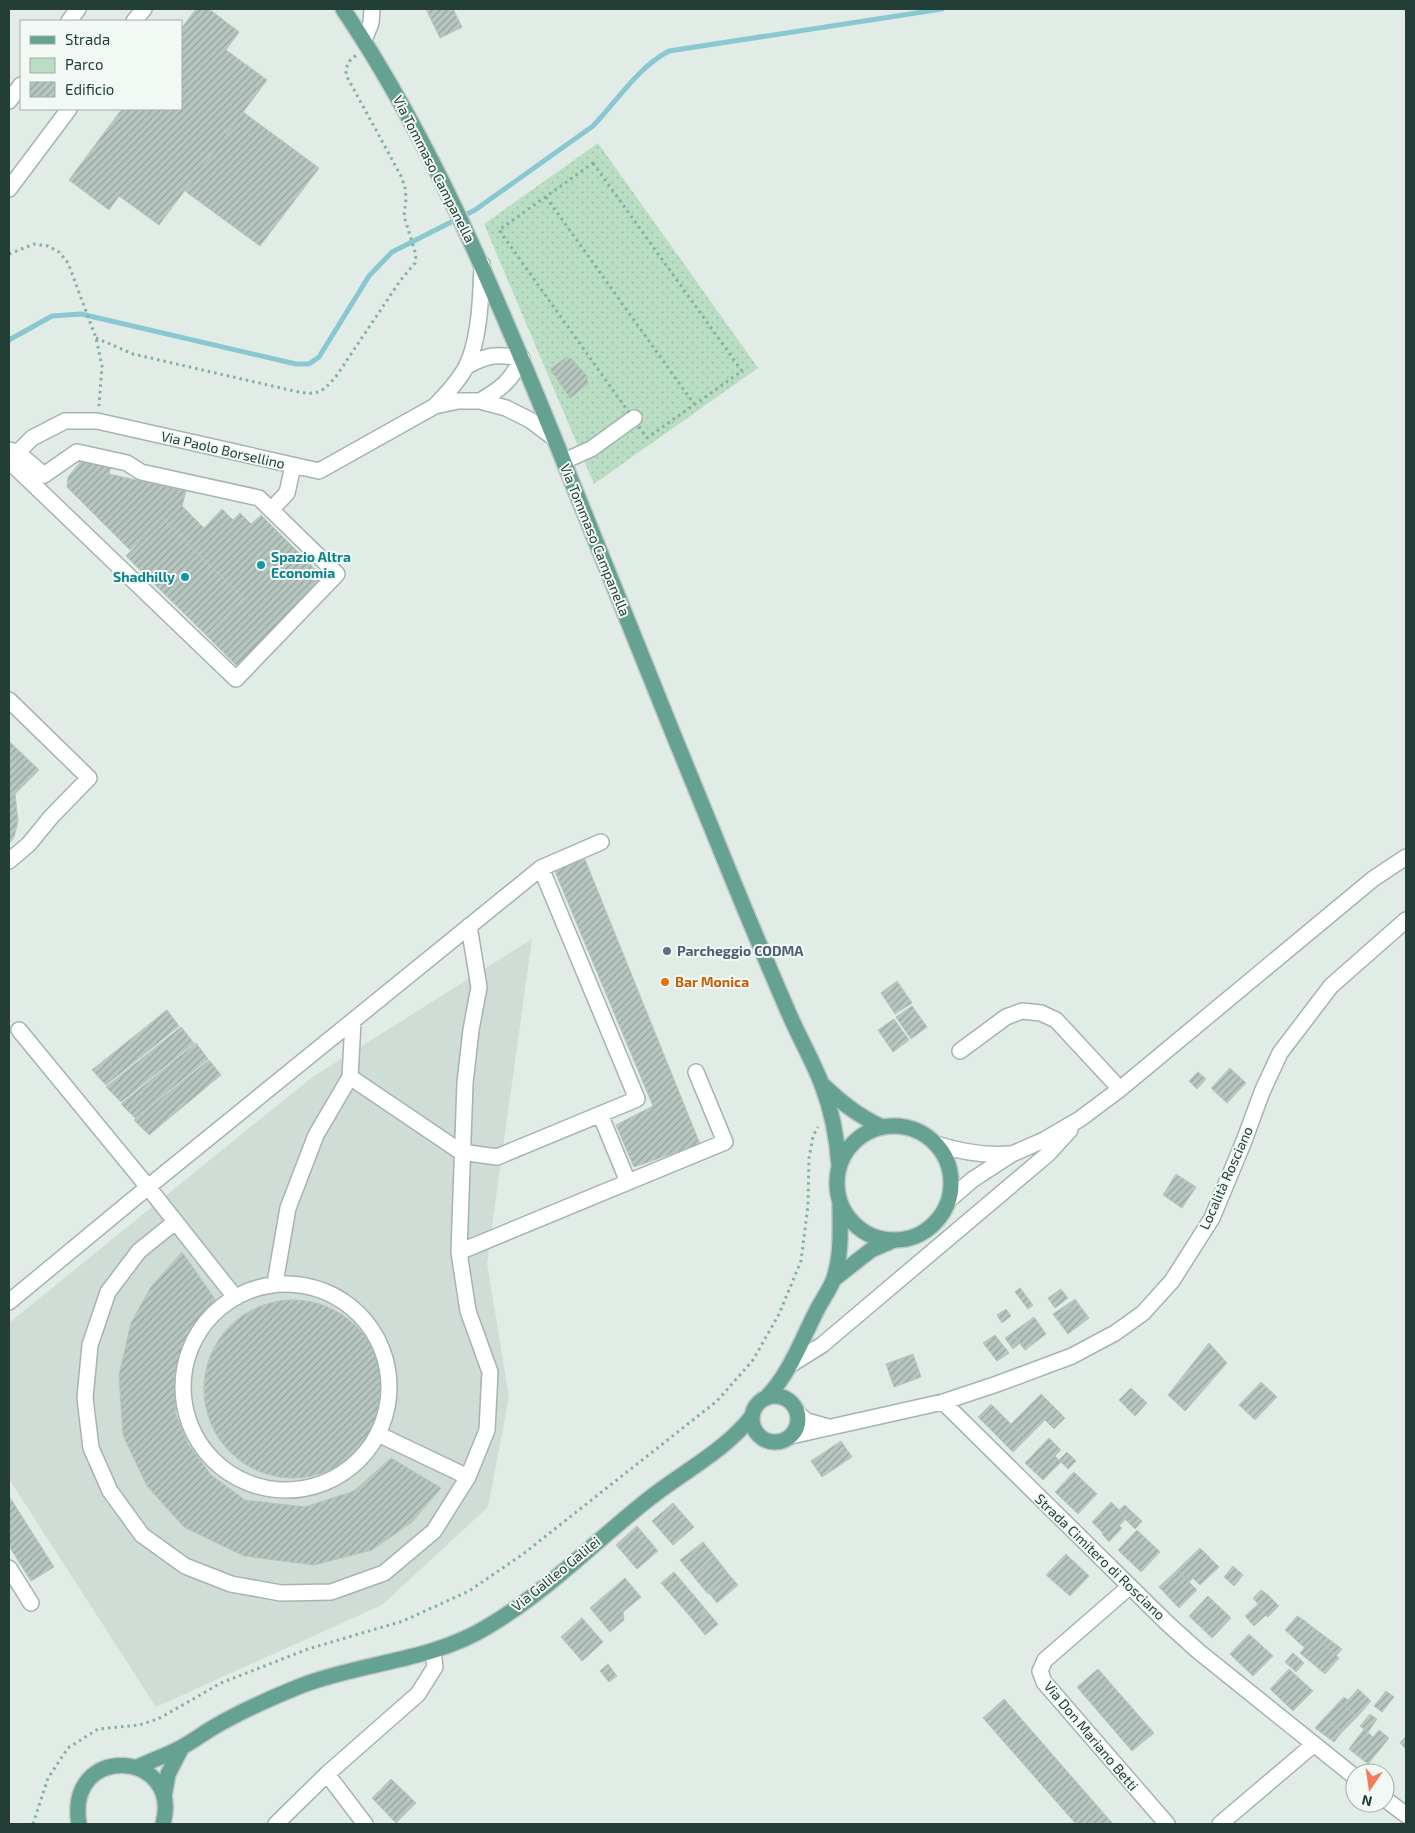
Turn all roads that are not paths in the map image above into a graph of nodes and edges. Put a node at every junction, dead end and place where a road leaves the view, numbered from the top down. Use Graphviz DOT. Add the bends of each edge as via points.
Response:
graph roads {
  1 [pos="78,9"];
  2 [pos="144,9"];
  3 [pos="343,9"];
  4 [pos="372,9"];
  5 [pos="70,20"];
  6 [pos="135,20"];
  7 [pos="364,40"];
  8 [pos="20,86"];
  9 [pos="9,101"];
  10 [pos="68,110"];
  11 [pos="9,188"];
  12 [pos="482,264"];
  13 [pos="522,358"];
  14 [pos="467,366"];
  15 [pos="480,400"];
  16 [pos="435,406"];
  17 [pos="634,418"];
  18 [pos="554,438"];
  19 [pos="11,456"];
  20 [pos="564,461"];
  21 [pos="293,466"];
  22 [pos="271,510"];
  23 [pos="9,700"];
  24 [pos="601,842"];
  25 [pos="1406,857"];
  26 [pos="9,861"];
  27 [pos="541,868"];
  28 [pos="1406,920"];
  29 [pos="469,926"];
  30 [pos="353,1022"];
  31 [pos="19,1030"];
  32 [pos="960,1051"];
  33 [pos="696,1072"];
  34 [pos="350,1077"];
  35 [pos="822,1084"];
  36 [pos="1120,1089"];
  37 [pos="600,1114"];
  38 [pos="1080,1119"];
  39 [pos="882,1127"];
  40 [pos="936,1144"];
  41 [pos="461,1152"];
  42 [pos="1012,1154"];
  43 [pos="839,1165"];
  44 [pos="628,1182"];
  45 [pos="148,1187"];
  46 [pos="840,1200"];
  47 [pos="948,1200"];
  48 [pos="175,1222"];
  49 [pos="894,1240"];
  50 [pos="459,1252"];
  51 [pos="834,1279"];
  52 [pos="274,1283"];
  53 [pos="235,1297"];
  54 [pos="9,1302"];
  55 [pos="790,1365"];
  56 [pos="766,1398"];
  57 [pos="789,1400"];
  58 [pos="943,1402"];
  59 [pos="798,1414"];
  60 [pos="752,1416"];
  61 [pos="829,1427"];
  62 [pos="380,1435"];
  63 [pos="791,1436"];
  64 [pos="769,1441"];
  65 [pos="727,1444"];
  66 [pos="468,1477"];
  67 [pos="9,1568"];
  68 [pos="1129,1587"];
  69 [pos="31,1603"];
  70 [pos="433,1652"];
  71 [pos="1313,1745"];
  72 [pos="182,1747"];
  73 [pos="138,1767"];
  74 [pos="1345,1769"];
  75 [pos="327,1774"];
  76 [pos="164,1797"];
  77 [pos="1395,1807"];
  78 [pos="1406,1815"];
  79 [pos="79,1824"];
  80 [pos="163,1824"];
  81 [pos="276,1824"];
  82 [pos="366,1824"];
  83 [pos="1167,1824"];
  84 [pos="1220,1824"];
  1 -- 5 [label="street"];
  2 -- 6 [label="street"];
  3 -- 7 [label="main road, Via Tommaso Campanella"];
  4 -- 7 [label="street" via="371,23"];
  7 -- 12 [label="main road, Via Tommaso Campanella" via="409,117"];
  8 -- 9 [label="street"];
  10 -- 11 [label="street"];
  12 -- 13 [label="main road, Via Tommaso Campanella"];
  12 -- 14 [label="street, Via Paolo Borsellino" via="476,335"];
  13 -- 14 [label="street" via="503,354 484,357"];
  13 -- 15 [label="street, Via Paolo Borsellino" via="514,375 500,390"];
  13 -- 18 [label="main road, Via Tommaso Campanella"];
  14 -- 16 [label="street, Via Paolo Borsellino"];
  15 -- 16 [label="street, Via Paolo Borsellino"];
  15 -- 18 [label="street, Via Paolo Borsellino" via="530,420"];
  16 -- 21 [label="street, Via Paolo Borsellino" via="319,471"];
  17 -- 20 [label="street" via="591,449"];
  18 -- 20 [label="main road, Via Tommaso Campanella"];
  19 -- 21 [label="street, Via Paolo Borsellino" via="32,438 65,421 97,421"];
  19 -- 22 [label="street" via="44,476 77,452 127,463 141,472 259,498"];
  19 -- 22 [label="street" via="236,679 338,574"];
  20 -- 35 [label="main road, Via Tommaso Campanella" via="716,839 790,1017"];
  21 -- 22 [label="street" via="287,493"];
  23 -- 26 [label="street" via="89,778 30,844"];
  24 -- 27 [label="street"];
  25 -- 36 [label="street" via="1373,879"];
  27 -- 29 [label="street"];
  27 -- 37 [label="street" via="637,1099"];
  28 -- 58 [label="street, Località Rosciano" via="1331,986 1280,1053 1212,1218 1172,1281 1143,1312 1115,1333 1072,1356"];
  29 -- 30 [label="street"];
  29 -- 41 [label="street" via="479,987 466,1074"];
  30 -- 34 [label="street"];
  30 -- 45 [label="street"];
  31 -- 45 [label="street"];
  32 -- 36 [label="street" via="1006,1017 1022,1011 1041,1012 1056,1020"];
  33 -- 44 [label="street" via="725,1142"];
  34 -- 41 [label="street"];
  34 -- 52 [label="street" via="316,1135 288,1208"];
  35 -- 39 [label="main road, Via Tommaso Campanella" via="846,1107"];
  35 -- 43 [label="main road, Via Tommaso Campanella" via="832,1116"];
  36 -- 38 [label="street"];
  37 -- 41 [label="street" via="496,1158"];
  37 -- 44 [label="street"];
  38 -- 42 [label="street"];
  38 -- 55 [label="street" via="1025,1174 822,1346"];
  39 -- 40 [label="main road" via="905,1127 927,1136"];
  39 -- 43 [label="main road" via="856,1141"];
  40 -- 42 [label="street" via="993,1156"];
  40 -- 47 [label="main road" via="951,1176"];
  41 -- 50 [label="street"];
  42 -- 47 [label="street"];
  43 -- 46 [label="main road" via="837,1189"];
  44 -- 50 [label="street"];
  45 -- 48 [label="street"];
  45 -- 54 [label="street"];
  46 -- 49 [label="main road" via="848,1216 861,1229 877,1237"];
  46 -- 51 [label="main road" via="840,1248"];
  47 -- 49 [label="main road" via="937,1220 928,1228"];
  48 -- 53 [label="street"];
  48 -- 66 [label="street" via="139,1251 108,1292 90,1345 85,1398 91,1448 110,1491 142,1535 185,1566 231,1584 281,1593 331,1592 384,1573 427,1537"];
  49 -- 51 [label="main road" via="871,1250"];
  50 -- 66 [label="street" via="468,1311 490,1372 486,1430"];
  51 -- 55 [label="main road"];
  52 -- 53 [label="street"];
  52 -- 62 [label="street" via="312,1286 351,1305 382,1343 392,1386"];
  53 -- 62 [label="street" via="200,1327 183,1368 185,1416 208,1458 248,1486 299,1492 350,1472"];
  55 -- 56 [label="main road"];
  55 -- 57 [label="main road"];
  56 -- 57 [label="main road" via="774,1396"];
  56 -- 60 [label="main road" via="755,1408"];
  57 -- 59 [label="main road"];
  58 -- 61 [label="street"];
  58 -- 68 [label="street, Strada Cimitero di Rosciano"];
  59 -- 61 [label="street" via="807,1421"];
  59 -- 63 [label="main road" via="796,1429"];
  60 -- 64 [label="main road" via="756,1431"];
  60 -- 65 [label="main road"];
  61 -- 63 [label="street"];
  62 -- 66 [label="street"];
  63 -- 64 [label="main road"];
  64 -- 65 [label="main road"];
  65 -- 70 [label="main road, Via Galileo Galilei" via="625,1517 546,1586 486,1628"];
  67 -- 69 [label="street"];
  68 -- 71 [label="street, Strada Cimitero di Rosciano" via="1198,1651"];
  68 -- 83 [label="street, Via Don Mariano Betti" via="1045,1660 1040,1671 1044,1682"];
  70 -- 72 [label="main road, Via Galileo Galilei" via="305,1684 249,1708"];
  70 -- 75 [label="street" via="435,1667 418,1694"];
  71 -- 74 [label="street, Strada Cimitero di Rosciano"];
  71 -- 84 [label="street"];
  72 -- 73 [label="main road, Via Galileo Galilei"];
  72 -- 76 [label="main road" via="168,1774"];
  73 -- 76 [label="main road" via="161,1786"];
  73 -- 79 [label="main road" via="107,1766 94,1774 84,1784 78,1798"];
  75 -- 81 [label="street"];
  75 -- 82 [label="street"];
  76 -- 80 [label="main road" via="166,1816"];
  77 -- 78 [label="street"];
}
